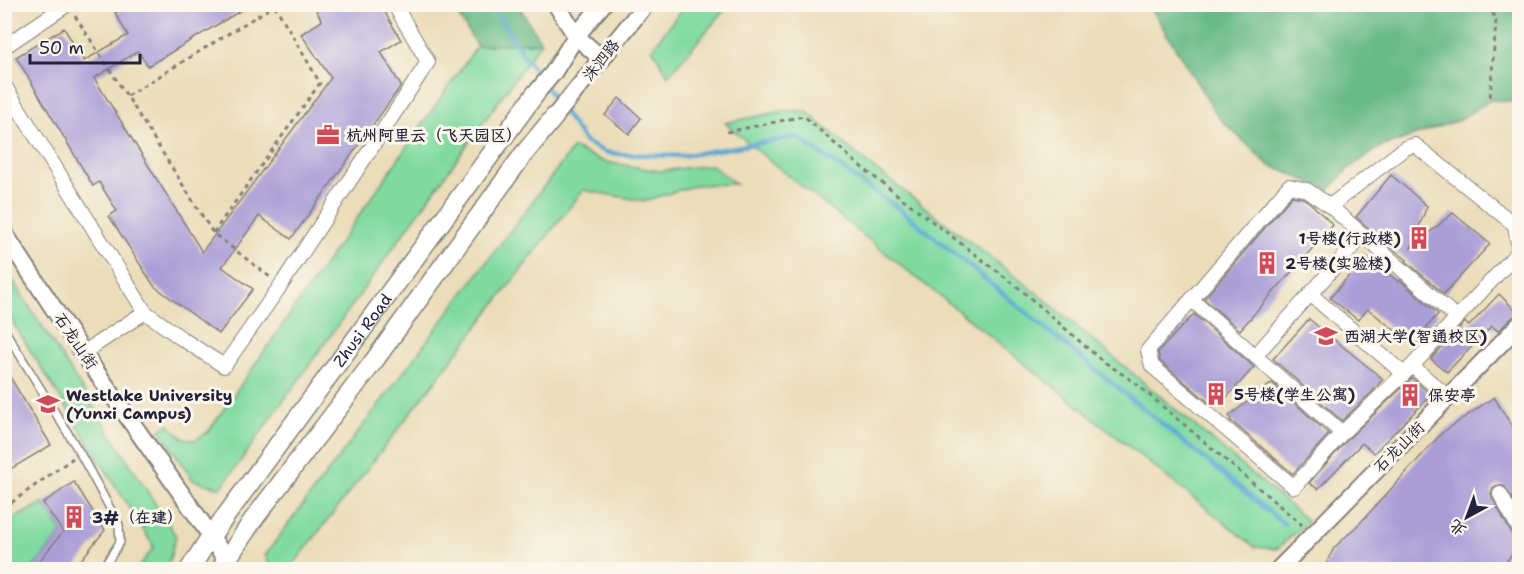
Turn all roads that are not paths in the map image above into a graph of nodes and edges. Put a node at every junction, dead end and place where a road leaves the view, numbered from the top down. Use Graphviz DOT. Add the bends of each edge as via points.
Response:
graph roads {
  1 [pos="394,4"];
  2 [pos="556,4"];
  3 [pos="603,4"];
  4 [pos="646,4"];
  5 [pos="67,5"];
  6 [pos="576,36"];
  7 [pos="4,46"];
  8 [pos="602,59"];
  9 [pos="4,85"];
  10 [pos="536,93"];
  11 [pos="555,116"];
  12 [pos="1330,206"];
  13 [pos="4,233"];
  14 [pos="1363,235"];
  15 [pos="1310,294"];
  16 [pos="1192,300"];
  17 [pos="145,312"];
  18 [pos="1457,318"];
  19 [pos="1520,324"];
  20 [pos="4,329"];
  21 [pos="84,353"];
  22 [pos="1255,356"];
  23 [pos="1408,370"];
  24 [pos="1448,397"];
  25 [pos="1342,433"];
  26 [pos="1500,494"];
  27 [pos="1520,530"];
  28 [pos="211,537"];
  29 [pos="226,566"];
  30 [pos="102,570"];
  31 [pos="189,570"];
  32 [pos="1278,570"];
  1 -- 17 [label="street" via="428,62 224,366"];
  2 -- 6 [label="street"];
  3 -- 6 [label="street, 洙泗路"];
  4 -- 8 [label="street, 洙泗路"];
  5 -- 7 [label="street"];
  6 -- 8 [label="street"];
  6 -- 10 [label="street, 洙泗路"];
  8 -- 11 [label="street, 洙泗路"];
  9 -- 17 [label="street"];
  10 -- 28 [label="main road, Zhusi Road"];
  11 -- 29 [label="main road, Zhusi Road" via="253,520"];
  12 -- 14 [label="street"];
  12 -- 16 [label="street" via="1307,190 1289,186"];
  12 -- 18 [label="street" via="1405,148 1415,145 1515,225 1519,251"];
  13 -- 21 [label="street, 石龙山街" via="13,252"];
  14 -- 15 [label="street"];
  14 -- 18 [label="street"];
  15 -- 22 [label="street"];
  15 -- 23 [label="street"];
  16 -- 22 [label="street"];
  16 -- 25 [label="street" via="1148,350 1152,366 1294,487"];
  17 -- 21 [label="street"];
  18 -- 23 [label="street"];
  19 -- 24 [label="street, 石龙山街"];
  20 -- 30 [label="lane" via="119,525 120,542"];
  21 -- 28 [label="street, 石龙山街"];
  22 -- 25 [label="street"];
  23 -- 24 [label="street"];
  23 -- 25 [label="street"];
  24 -- 32 [label="street, 石龙山街"];
  26 -- 27 [label="street"];
  28 -- 29 [label="street, 石龙山街"];
  28 -- 31 [label="main road, Zhusi Road"];
}
